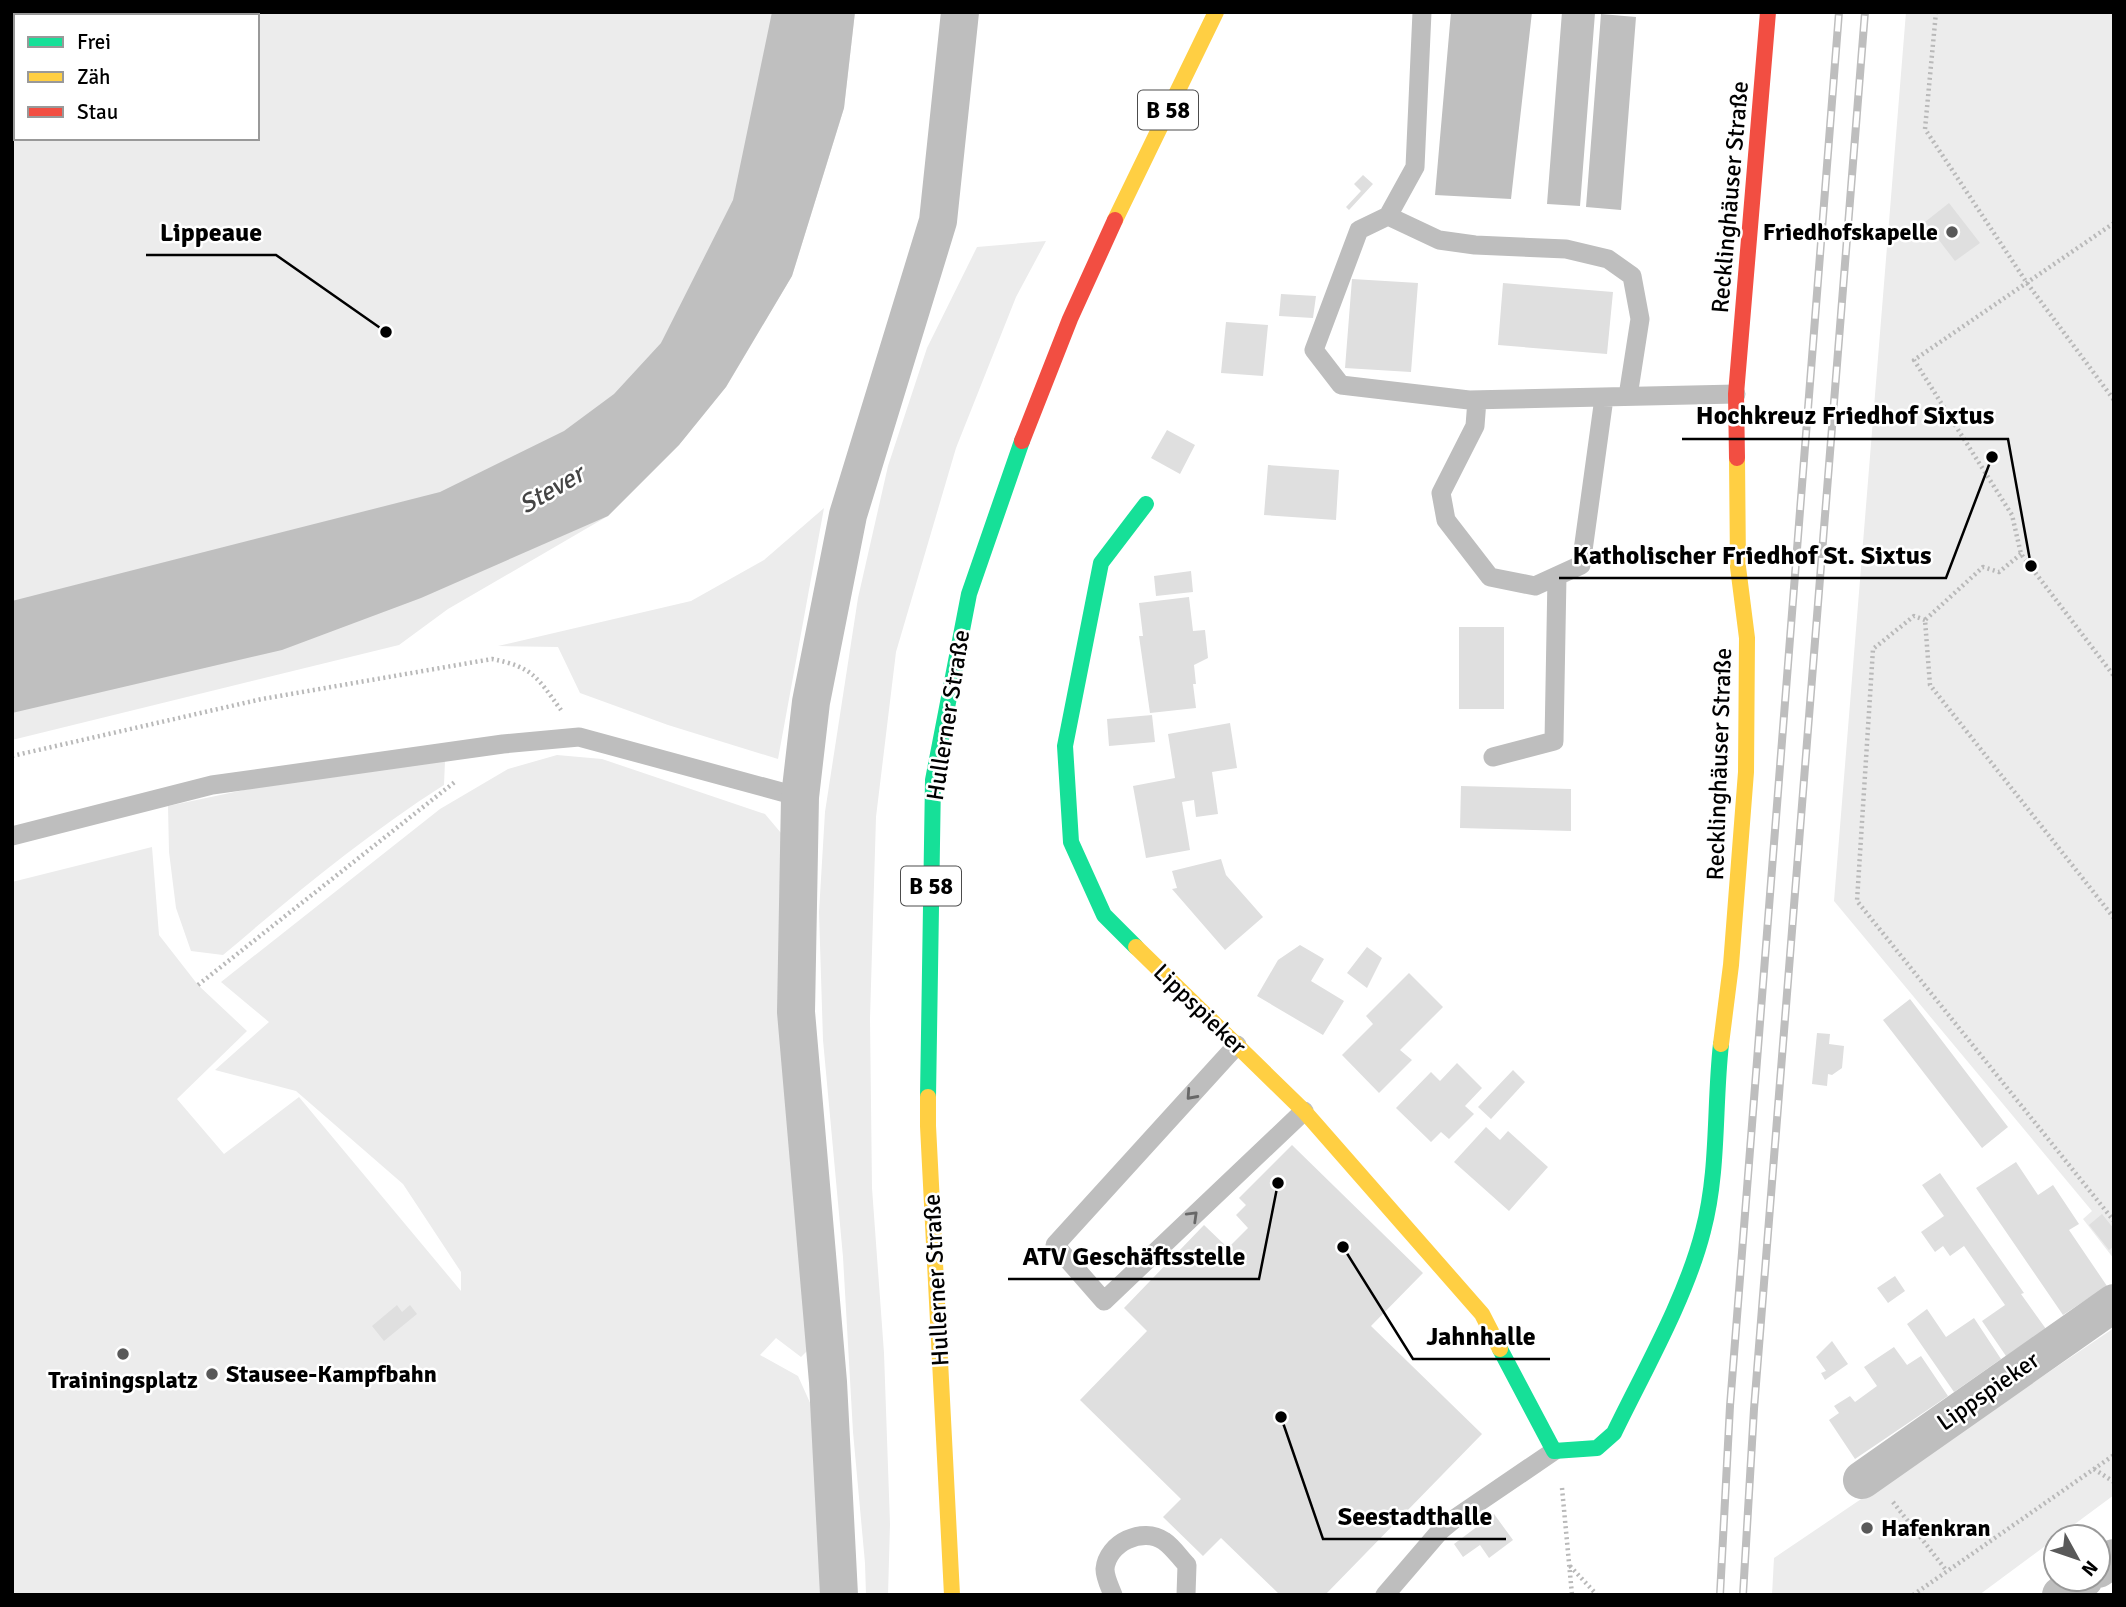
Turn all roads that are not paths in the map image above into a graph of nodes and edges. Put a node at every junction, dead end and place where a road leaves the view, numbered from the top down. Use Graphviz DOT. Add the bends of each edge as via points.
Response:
graph roads {
  1 [pos="960,12"];
  2 [pos="1216,12"];
  3 [pos="1422,12"];
  4 [pos="1768,12"];
  5 [pos="1388,216"];
  6 [pos="1736,394"];
  7 [pos="1628,396"];
  8 [pos="1604,398"];
  9 [pos="1476,400"];
  10 [pos="1146,504"];
  11 [pos="1557,576"];
  12 [pos="1493,757"];
  13 [pos="800,797"];
  14 [pos="12,836"];
  15 [pos="1237,1045"];
  16 [pos="1304,1111"];
  17 [pos="2114,1303"];
  18 [pos="1555,1451"];
  19 [pos="1862,1480"];
  20 [pos="839,1595"];
  21 [pos="952,1595"];
  22 [pos="1113,1595"];
  23 [pos="1186,1595"];
  24 [pos="1385,1595"];
  1 -- 13 [label="street" via="938,221 848,515 811,702"];
  2 -- 21 [label="street, Hullerner Straße / B 58" via="1120,208 1027,425 969,594 933,780 928,1126"];
  3 -- 5 [label="lane" via="1415,167"];
  4 -- 6 [label="street, Recklinghäuser Straße"];
  5 -- 7 [label="lane" via="1439,240 1566,249 1608,259 1632,276 1640,319"];
  5 -- 9 [label="lane" via="1359,230 1314,349 1341,385"];
  6 -- 7 [label="lane"];
  6 -- 18 [label="street, Recklinghäuser Straße" via="1738,568 1747,638 1746,772 1713,1165 1703,1231 1684,1288 1614,1433 1597,1448"];
  7 -- 8 [label="lane"];
  8 -- 9 [label="lane"];
  8 -- 11 [label="lane" via="1581,565"];
  9 -- 11 [label="lane" via="1475,426 1441,493 1446,520 1490,577 1535,586"];
  10 -- 15 [label="street, Lippspieker" via="1101,563 1065,746 1071,842 1104,915"];
  11 -- 12 [label="lane" via="1554,741"];
  13 -- 14 [label="lane" via="579,737 212,785"];
  13 -- 20 [label="street" via="796,1012 828,1382"];
  15 -- 16 [label="street, Lippspieker"];
  15 -- 16 [label="lane, one-way" via="1055,1245 1104,1301"];
  16 -- 18 [label="street, Lippspieker" via="1482,1314"];
  17 -- 19 [label="street, Lippspieker"];
  18 -- 24 [label="lane" via="1440,1531"];
  22 -- 23 [label="lane" via="1105,1567 1113,1550 1125,1539 1146,1535 1163,1540 1187,1565"];
}
